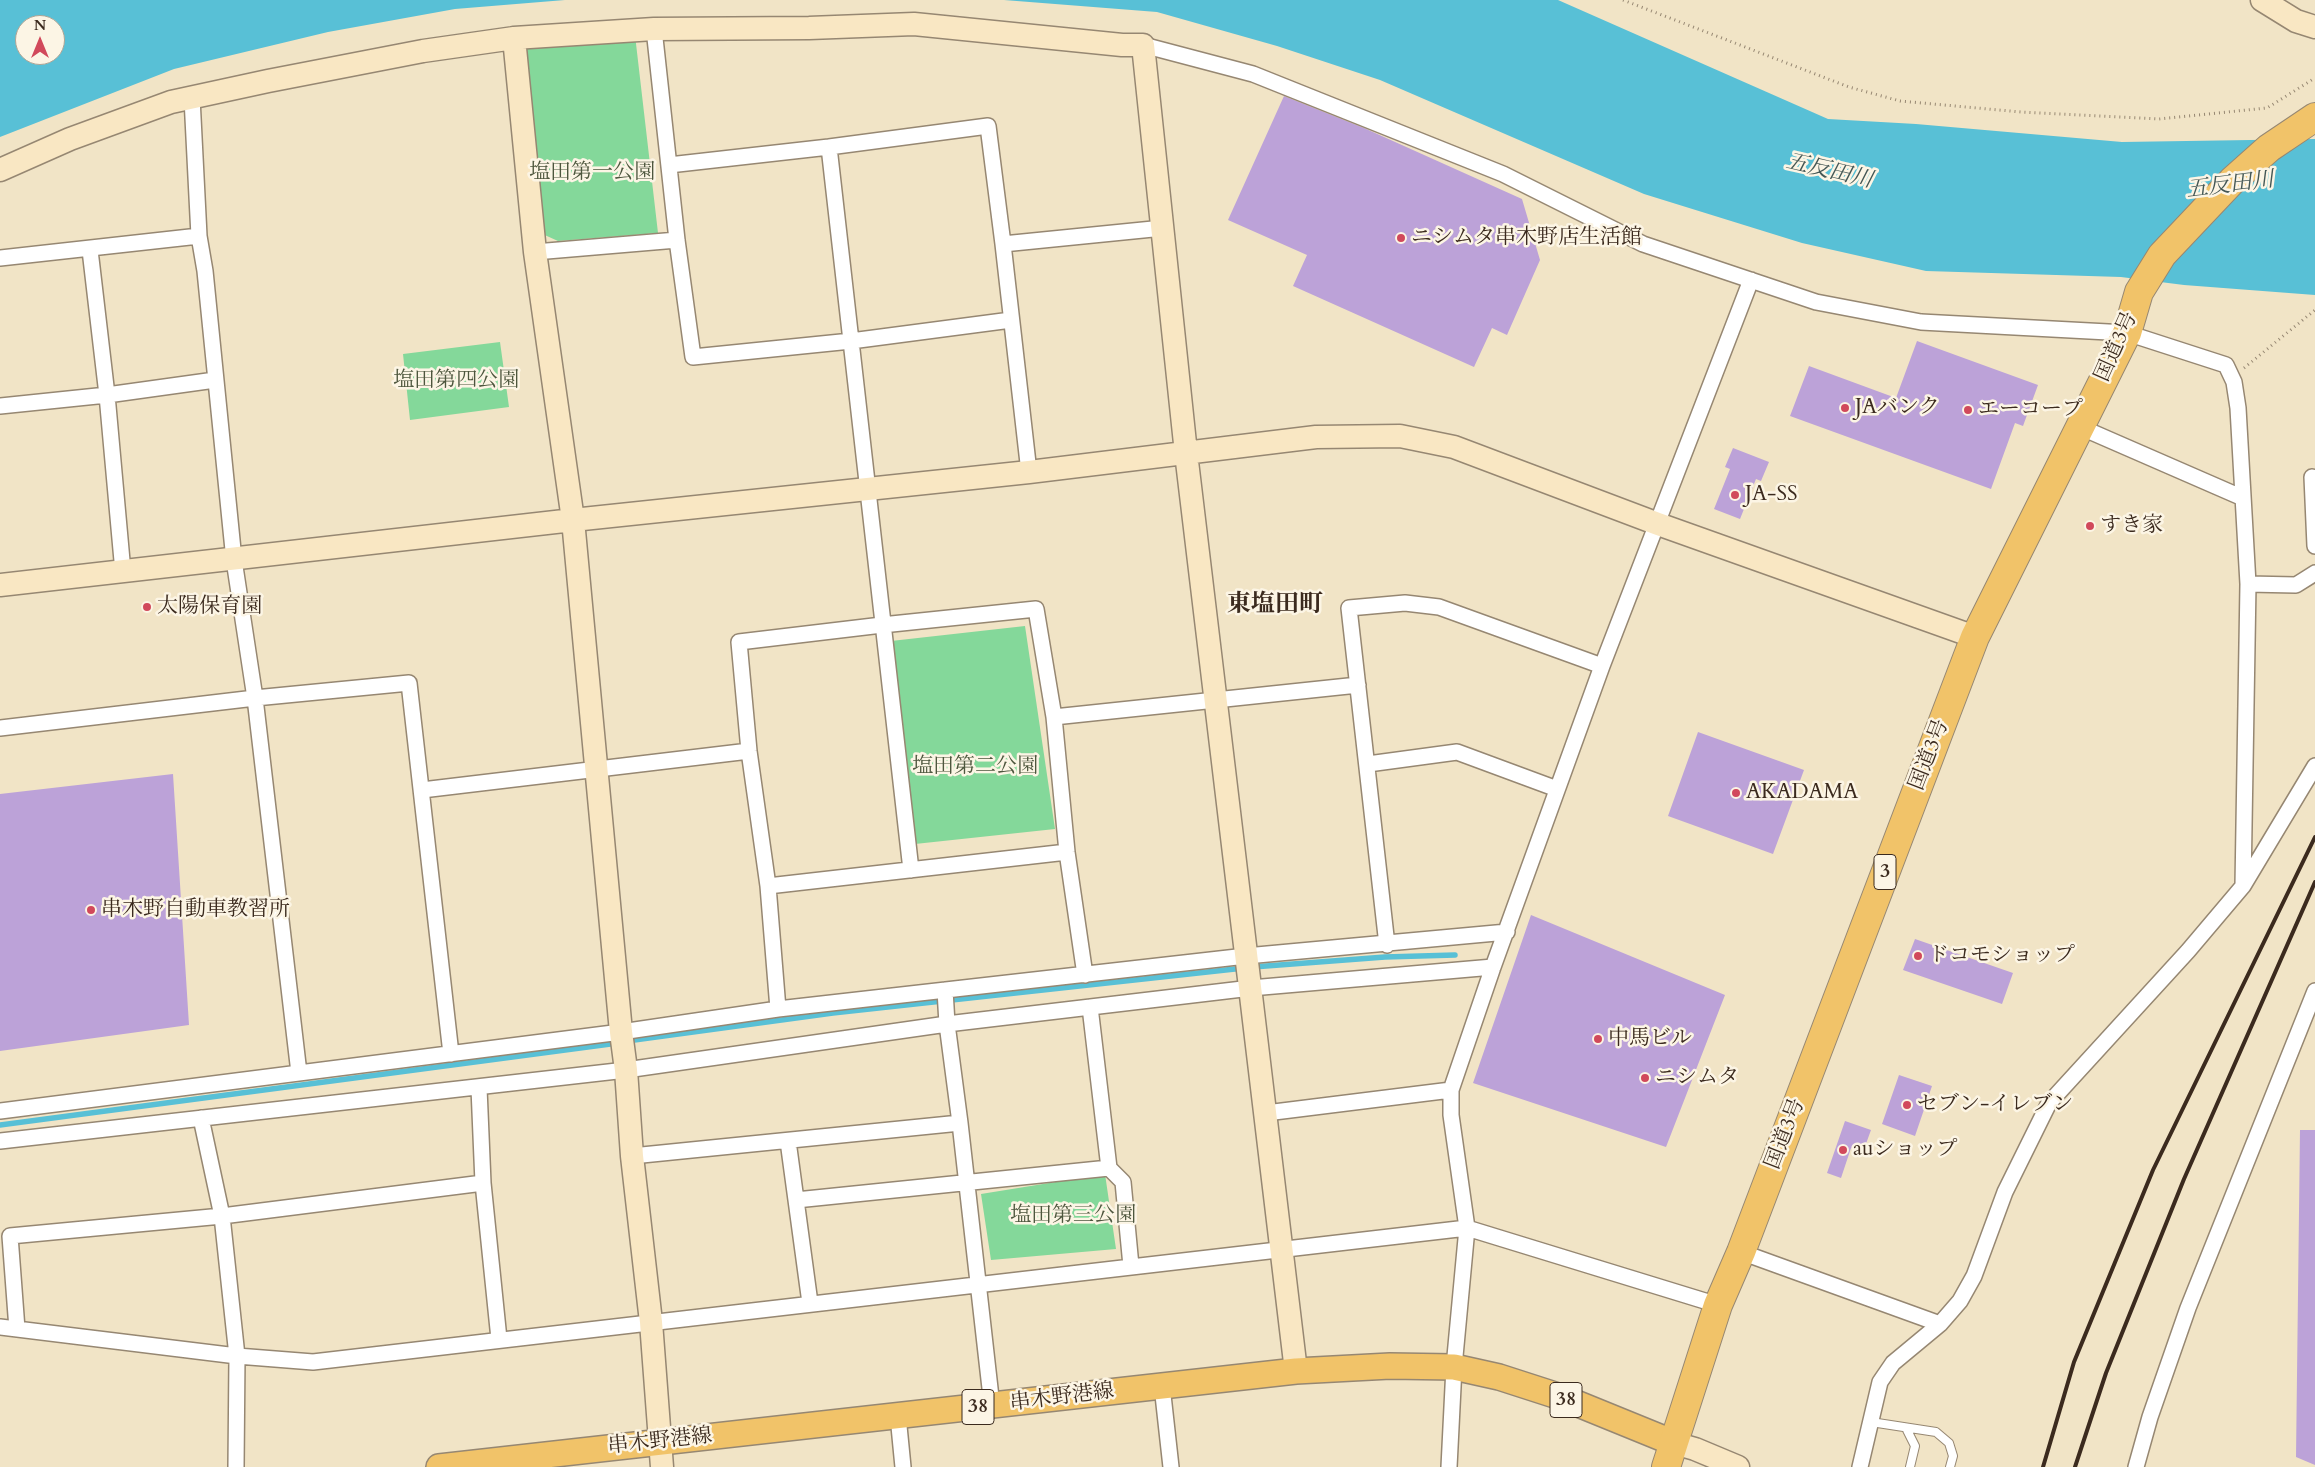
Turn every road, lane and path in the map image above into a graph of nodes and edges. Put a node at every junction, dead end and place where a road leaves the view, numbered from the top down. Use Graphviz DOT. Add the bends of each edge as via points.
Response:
graph roads {
  1 [pos="1623,0"];
  2 [pos="2262,0"];
  3 [pos="2315,27"];
  4 [pos="654,29"];
  5 [pos="514,38"];
  6 [pos="1143,45"];
  7 [pos="2315,78"];
  8 [pos="192,98"];
  9 [pos="2305,124"];
  10 [pos="829,147"];
  11 [pos="669,165"];
  12 [pos="0,170"];
  13 [pos="1163,228"];
  14 [pos="199,236"];
  15 [pos="677,240"];
  16 [pos="1003,244"];
  17 [pos="90,250"];
  18 [pos="535,252"];
  19 [pos="0,258"];
  20 [pos="1751,280"];
  21 [pos="2315,310"];
  22 [pos="1011,320"];
  23 [pos="2127,333"];
  24 [pos="851,340"];
  25 [pos="2233,379"];
  26 [pos="215,380"];
  27 [pos="107,395"];
  28 [pos="0,406"];
  29 [pos="2080,427"];
  30 [pos="1186,453"];
  31 [pos="1029,472"];
  32 [pos="2312,477"];
  33 [pos="866,490"];
  34 [pos="2243,498"];
  35 [pos="573,520"];
  36 [pos="1658,524"];
  37 [pos="2315,546"];
  38 [pos="234,560"];
  39 [pos="123,572"];
  40 [pos="2315,573"];
  41 [pos="2248,584"];
  42 [pos="0,586"];
  43 [pos="882,625"];
  44 [pos="1975,637"];
  45 [pos="1602,666"];
  46 [pos="1358,685"];
  47 [pos="255,698"];
  48 [pos="1216,700"];
  49 [pos="1054,716"];
  50 [pos="0,728"];
  51 [pos="749,751"];
  52 [pos="1368,764"];
  53 [pos="2315,766"];
  54 [pos="598,770"];
  55 [pos="1557,789"];
  56 [pos="422,790"];
  57 [pos="1067,852"];
  58 [pos="911,870"];
  59 [pos="768,886"];
  60 [pos="2243,886"];
  61 [pos="1507,932"];
  62 [pos="1387,945"];
  63 [pos="1246,956"];
  64 [pos="1493,967"];
  65 [pos="1085,975"];
  66 [pos="1251,988"];
  67 [pos="945,990"];
  68 [pos="2315,991"];
  69 [pos="1090,1008"];
  70 [pos="778,1009"];
  71 [pos="947,1024"];
  72 [pos="621,1032"];
  73 [pos="451,1054"];
  74 [pos="626,1070"];
  75 [pos="299,1073"];
  76 [pos="479,1088"];
  77 [pos="1451,1090"];
  78 [pos="0,1111"];
  79 [pos="1266,1113"];
  80 [pos="201,1118"];
  81 [pos="960,1123"];
  82 [pos="788,1141"];
  83 [pos="0,1142"];
  84 [pos="632,1156"];
  85 [pos="1109,1168"];
  86 [pos="967,1182"];
  87 [pos="483,1183"];
  88 [pos="796,1200"];
  89 [pos="222,1216"];
  90 [pos="1467,1228"];
  91 [pos="1282,1249"];
  92 [pos="1741,1252"];
  93 [pos="1131,1266"];
  94 [pos="978,1284"];
  95 [pos="810,1303"];
  96 [pos="1718,1305"];
  97 [pos="652,1322"];
  98 [pos="1940,1324"];
  99 [pos="0,1327"];
  100 [pos="17,1329"];
  101 [pos="499,1339"];
  102 [pos="236,1356"];
  103 [pos="1454,1368"];
  104 [pos="1296,1371"];
  105 [pos="1162,1386"];
  106 [pos="992,1406"];
  107 [pos="898,1416"];
  108 [pos="1871,1422"];
  109 [pos="1906,1428"];
  110 [pos="660,1442"];
  111 [pos="1670,1455"];
  112 [pos="483,1465"];
  113 [pos="236,1467"];
  114 [pos="439,1467"];
  115 [pos="662,1467"];
  116 [pos="903,1467"];
  117 [pos="1171,1467"];
  118 [pos="1449,1467"];
  119 [pos="1738,1467"];
  120 [pos="1860,1467"];
  121 [pos="1910,1467"];
  122 [pos="1950,1467"];
  123 [pos="2136,1467"];
  1 -- 7 [label="path" via="1849,87 1900,101 2021,112 2158,119 2266,108"];
  2 -- 3 [label="street" via="2296,21"];
  4 -- 5 [label="street"];
  4 -- 6 [label="street" via="914,24"];
  4 -- 11 [label="street"];
  5 -- 8 [label="street" via="423,51"];
  5 -- 18 [label="street"];
  6 -- 13 [label="street"];
  6 -- 20 [label="street" via="1253,74 1503,174 1643,244"];
  8 -- 12 [label="street" via="171,102 70,139"];
  8 -- 14 [label="street"];
  9 -- 23 [label="highway, 国道3号 / 3" via="2269,148 2206,207 2162,255 2139,292"];
  10 -- 11 [label="street"];
  10 -- 16 [label="street" via="988,126"];
  10 -- 24 [label="street"];
  11 -- 15 [label="street"];
  13 -- 16 [label="street"];
  13 -- 30 [label="street"];
  14 -- 17 [label="street"];
  14 -- 26 [label="street"];
  15 -- 18 [label="street"];
  15 -- 24 [label="street" via="693,358"];
  16 -- 22 [label="street"];
  17 -- 19 [label="street"];
  17 -- 27 [label="street"];
  18 -- 35 [label="street"];
  20 -- 23 [label="street" via="1816,302 1921,322"];
  20 -- 36 [label="street"];
  21 -- 25 [label="path"];
  22 -- 24 [label="street"];
  22 -- 31 [label="street"];
  23 -- 25 [label="street" via="2226,365"];
  23 -- 29 [label="highway, 国道3号 / 3"];
  24 -- 33 [label="street"];
  25 -- 34 [label="street" via="2238,408"];
  26 -- 27 [label="street"];
  26 -- 38 [label="street"];
  27 -- 28 [label="street"];
  27 -- 39 [label="street"];
  29 -- 34 [label="street"];
  29 -- 44 [label="highway, 国道3号 / 3"];
  30 -- 31 [label="street"];
  30 -- 36 [label="street" via="1316,437 1400,436 1454,447"];
  30 -- 48 [label="street"];
  31 -- 33 [label="street"];
  32 -- 37 [label="street"];
  33 -- 35 [label="street"];
  33 -- 43 [label="street"];
  34 -- 41 [label="street"];
  35 -- 38 [label="street"];
  35 -- 54 [label="street"];
  36 -- 44 [label="street"];
  36 -- 45 [label="street"];
  38 -- 39 [label="street"];
  38 -- 47 [label="street"];
  39 -- 42 [label="street"];
  40 -- 41 [label="street" via="2296,585"];
  41 -- 60 [label="street"];
  43 -- 49 [label="street" via="1036,609"];
  43 -- 51 [label="street" via="739,642"];
  43 -- 58 [label="street"];
  44 -- 92 [label="highway, 国道3号 / 3"];
  45 -- 46 [label="street" via="1439,607 1405,603 1349,608"];
  45 -- 55 [label="street"];
  46 -- 48 [label="street"];
  46 -- 52 [label="street"];
  47 -- 50 [label="street"];
  47 -- 56 [label="street" via="410,683"];
  47 -- 75 [label="street"];
  48 -- 49 [label="street"];
  48 -- 63 [label="street"];
  49 -- 57 [label="street"];
  51 -- 54 [label="street"];
  51 -- 59 [label="street"];
  52 -- 55 [label="street" via="1457,752"];
  52 -- 62 [label="street"];
  53 -- 60 [label="street"];
  54 -- 56 [label="street"];
  54 -- 72 [label="street"];
  55 -- 61 [label="street"];
  56 -- 73 [label="street"];
  57 -- 58 [label="street"];
  57 -- 65 [label="street"];
  58 -- 59 [label="street"];
  59 -- 70 [label="street"];
  60 -- 98 [label="street" via="2188,952 2050,1104 2005,1192 1974,1276 1960,1301"];
  61 -- 62 [label="street"];
  61 -- 64 [label="street"];
  62 -- 63 [label="street"];
  63 -- 65 [label="street"];
  63 -- 66 [label="street"];
  64 -- 66 [label="street"];
  64 -- 77 [label="street"];
  65 -- 67 [label="street"];
  66 -- 69 [label="street"];
  66 -- 79 [label="street"];
  67 -- 70 [label="street"];
  67 -- 71 [label="street"];
  68 -- 123 [label="street" via="2188,1308"];
  69 -- 71 [label="street"];
  69 -- 85 [label="street"];
  70 -- 72 [label="street"];
  71 -- 74 [label="street"];
  71 -- 81 [label="street"];
  72 -- 73 [label="street"];
  72 -- 74 [label="street"];
  73 -- 75 [label="street"];
  74 -- 76 [label="street"];
  74 -- 84 [label="street"];
  75 -- 78 [label="street"];
  76 -- 80 [label="street"];
  76 -- 87 [label="street"];
  77 -- 79 [label="street"];
  77 -- 90 [label="street" via="1451,1115"];
  79 -- 91 [label="street"];
  80 -- 83 [label="street"];
  80 -- 89 [label="street"];
  81 -- 82 [label="street"];
  81 -- 86 [label="street"];
  82 -- 84 [label="street"];
  82 -- 88 [label="street"];
  84 -- 97 [label="street"];
  85 -- 86 [label="street"];
  85 -- 93 [label="street" via="1122,1182"];
  86 -- 88 [label="street"];
  86 -- 94 [label="street"];
  87 -- 89 [label="street"];
  87 -- 101 [label="street"];
  88 -- 95 [label="street"];
  89 -- 100 [label="street" via="10,1236"];
  89 -- 102 [label="street"];
  90 -- 91 [label="street"];
  90 -- 96 [label="street"];
  90 -- 103 [label="street"];
  91 -- 93 [label="street"];
  91 -- 104 [label="street"];
  92 -- 96 [label="highway, 国道3号 / 3"];
  92 -- 98 [label="street"];
  93 -- 94 [label="street"];
  94 -- 95 [label="street"];
  94 -- 106 [label="street"];
  95 -- 97 [label="street"];
  96 -- 111 [label="highway, 国道3号 / 3"];
  97 -- 101 [label="street"];
  97 -- 110 [label="street"];
  98 -- 108 [label="street" via="1893,1363 1880,1382"];
  99 -- 100 [label="street"];
  100 -- 102 [label="street"];
  101 -- 102 [label="street" via="313,1362"];
  102 -- 113 [label="street"];
  103 -- 104 [label="main road, 串木野港線 / 38" via="1390,1366"];
  103 -- 111 [label="main road, 串木野港線 / 38" via="1500,1377 1561,1398"];
  103 -- 118 [label="street"];
  104 -- 105 [label="main road, 串木野港線 / 38"];
  105 -- 106 [label="main road, 串木野港線 / 38"];
  105 -- 117 [label="street"];
  106 -- 107 [label="main road, 串木野港線 / 38"];
  107 -- 110 [label="main road, 串木野港線 / 38"];
  107 -- 116 [label="street"];
  108 -- 109 [label="lane"];
  108 -- 120 [label="street"];
  109 -- 121 [label="lane" via="1915,1446"];
  109 -- 122 [label="lane" via="1936,1432 1950,1443 1953,1456"];
  110 -- 112 [label="main road, 串木野港線 / 38"];
  110 -- 115 [label="street"];
  111 -- 119 [label="street" via="1695,1449"];
  112 -- 114 [label="main road, 串木野港線 / 38"];
}
